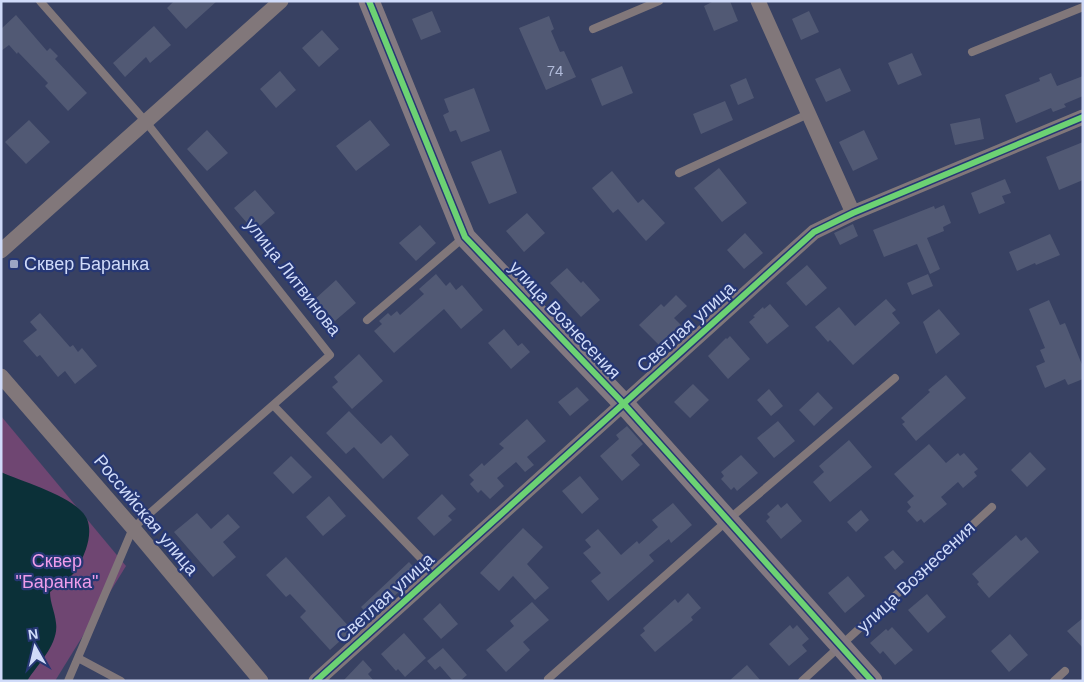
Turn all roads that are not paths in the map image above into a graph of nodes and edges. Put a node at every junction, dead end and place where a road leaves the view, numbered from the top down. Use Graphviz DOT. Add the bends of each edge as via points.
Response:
graph roads {
  1 [pos="40,1"];
  2 [pos="280,1"];
  3 [pos="369,1"];
  4 [pos="659,1"];
  5 [pos="758,1"];
  6 [pos="1083,7"];
  7 [pos="594,29"];
  8 [pos="972,52"];
  9 [pos="808,114"];
  10 [pos="1083,117"];
  11 [pos="146,122"];
  12 [pos="679,174"];
  13 [pos="853,213"];
  14 [pos="464,236"];
  15 [pos="1,251"];
  16 [pos="367,320"];
  17 [pos="1,376"];
  18 [pos="895,378"];
  19 [pos="623,404"];
  20 [pos="273,405"];
  21 [pos="992,507"];
  22 [pos="728,520"];
  23 [pos="133,528"];
  24 [pos="435,573"];
  25 [pos="841,646"];
  26 [pos="78,658"];
  27 [pos="1065,671"];
  28 [pos="548,679"];
  29 [pos="68,681"];
  30 [pos="121,681"];
  31 [pos="261,681"];
  32 [pos="316,681"];
  33 [pos="802,681"];
  34 [pos="872,681"];
  35 [pos="1054,681"];
  1 -- 11 [label="lane"];
  2 -- 11 [label="street"];
  3 -- 14 [label="street, улица Вознесения"];
  4 -- 7 [label="lane"];
  5 -- 9 [label="street"];
  6 -- 8 [label="lane"];
  9 -- 12 [label="lane"];
  9 -- 13 [label="street"];
  10 -- 13 [label="street, Светлая улица"];
  11 -- 15 [label="street"];
  11 -- 20 [label="lane, улица Литвинова" via="330,355"];
  13 -- 19 [label="street, Светлая улица" via="814,232"];
  14 -- 16 [label="lane"];
  14 -- 19 [label="street, улица Вознесения"];
  17 -- 23 [label="street, Российская улица"];
  18 -- 22 [label="lane"];
  19 -- 22 [label="street, улица Вознесения"];
  19 -- 24 [label="street, Светлая улица"];
  20 -- 23 [label="lane"];
  20 -- 24 [label="lane"];
  21 -- 25 [label="lane, улица Вознесения"];
  22 -- 25 [label="street, улица Вознесения"];
  22 -- 28 [label="lane"];
  23 -- 26 [label="lane"];
  23 -- 31 [label="street, Российская улица"];
  24 -- 32 [label="street, Светлая улица"];
  25 -- 33 [label="lane, улица Вознесения"];
  25 -- 34 [label="street, улица Вознесения"];
  26 -- 29 [label="lane"];
  26 -- 30 [label="lane"];
  27 -- 35 [label="lane"];
}
